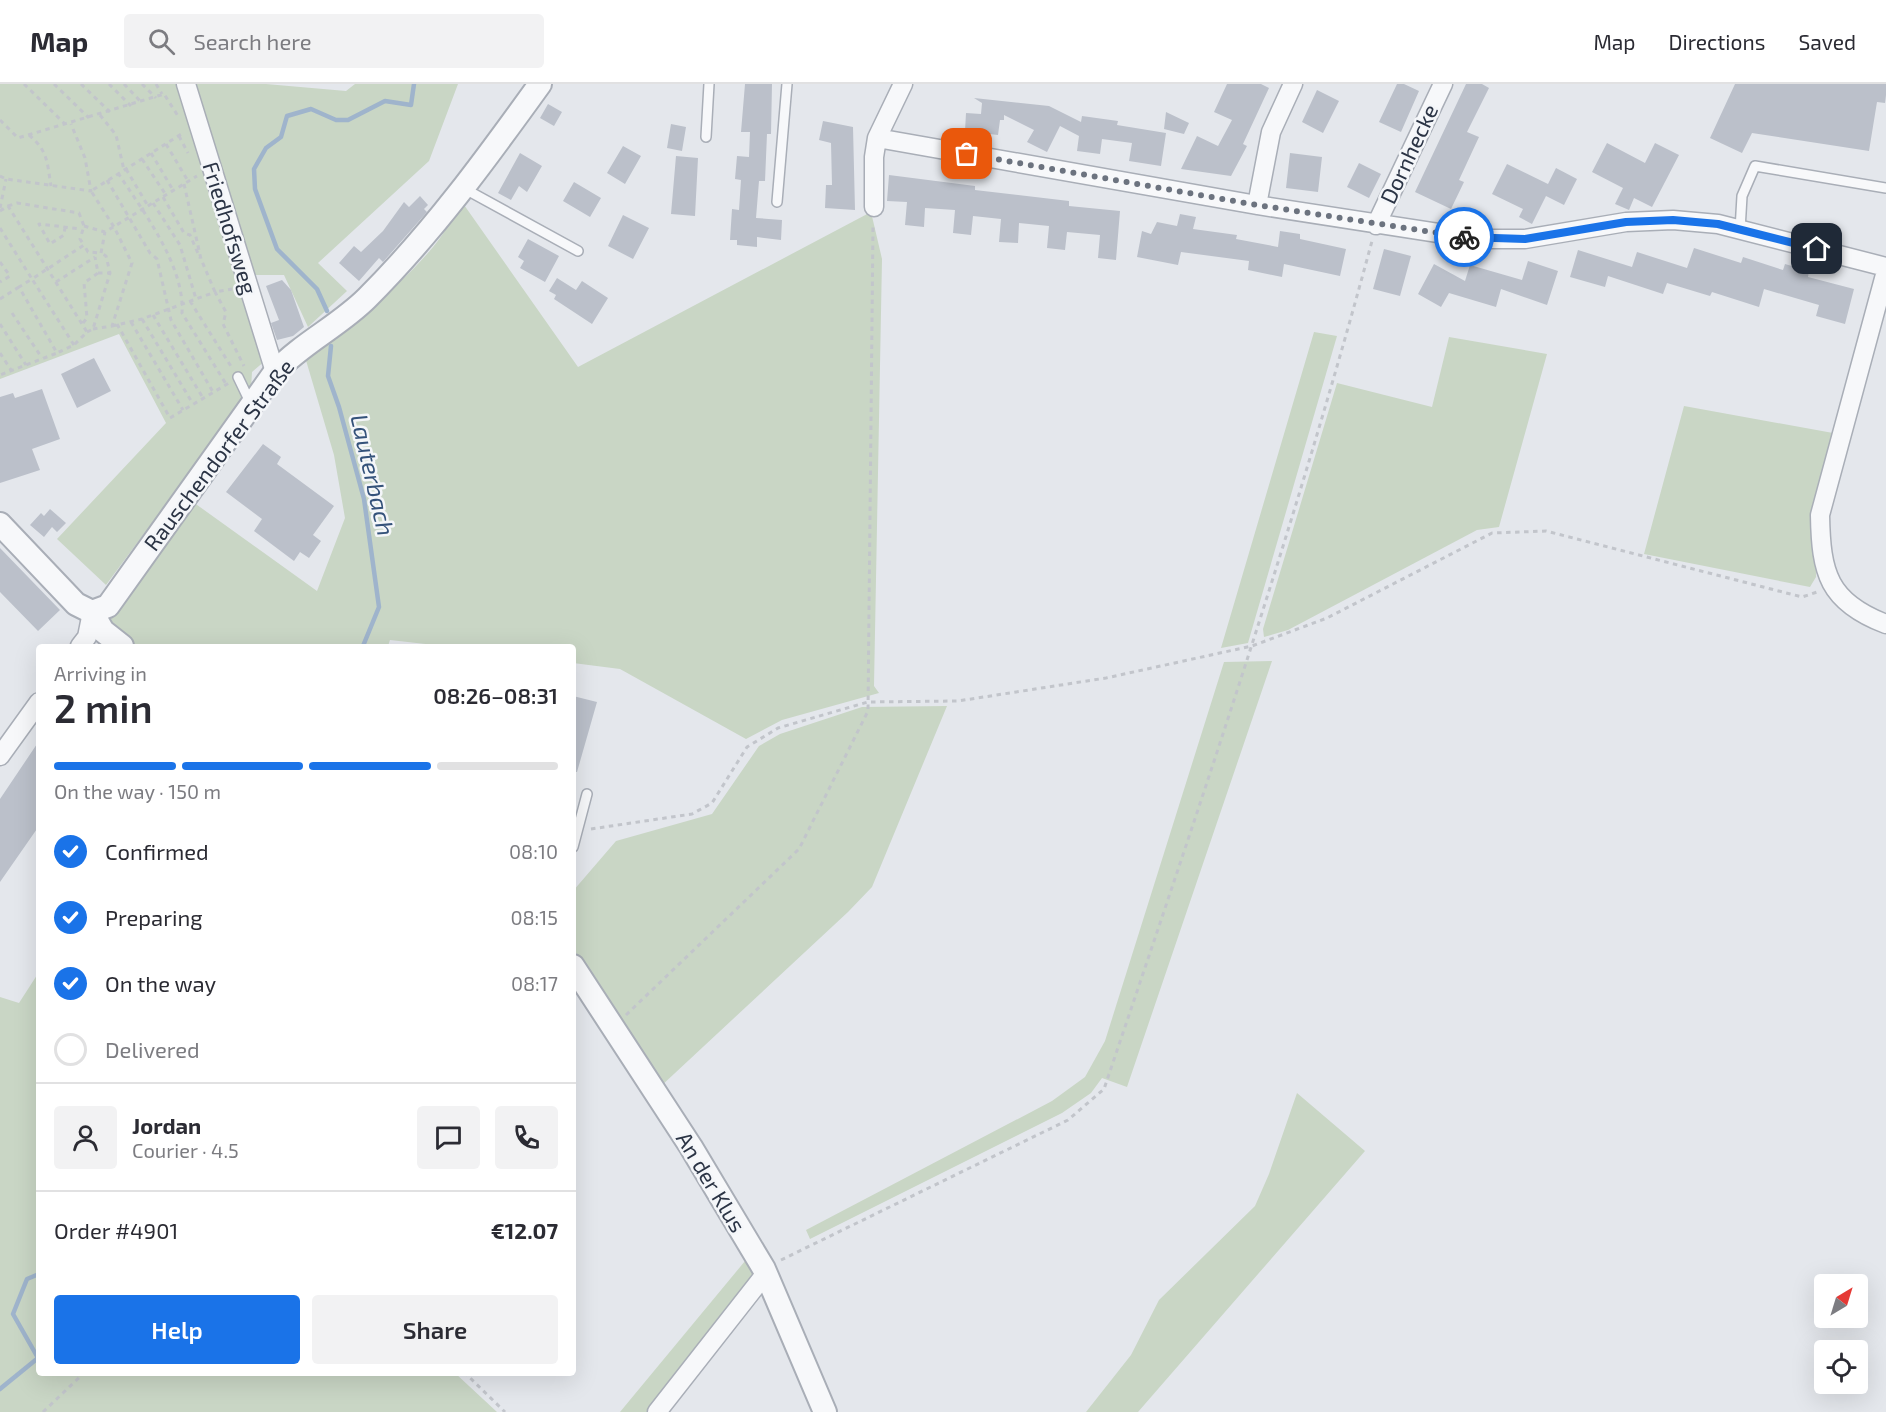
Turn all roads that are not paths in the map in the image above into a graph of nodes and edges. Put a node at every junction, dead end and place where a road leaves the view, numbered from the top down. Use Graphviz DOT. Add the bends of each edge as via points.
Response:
graph roads {
  1 [pos="186,84"];
  2 [pos="540,84"];
  3 [pos="709,84"];
  4 [pos="787,84"];
  5 [pos="903,84"];
  6 [pos="1293,84"];
  7 [pos="1443,84"];
  8 [pos="706,137"];
  9 [pos="877,138"];
  10 [pos="1886,188"];
  11 [pos="465,189"];
  12 [pos="777,202"];
  13 [pos="1257,205"];
  14 [pos="874,207"];
  15 [pos="1376,225"];
  16 [pos="1740,230"];
  17 [pos="578,251"];
  18 [pos="1886,269"];
  19 [pos="275,372"];
  20 [pos="238,377"];
  21 [pos="252,406"];
  22 [pos="0,524"];
  23 [pos="92,612"];
  24 [pos="1886,624"];
  25 [pos="82,644"];
  26 [pos="119,644"];
  27 [pos="36,706"];
  28 [pos="0,756"];
  29 [pos="587,794"];
  30 [pos="576,835"];
  31 [pos="576,971"];
  32 [pos="765,1271"];
  33 [pos="657,1412"];
  34 [pos="825,1412"];
  1 -- 19 [label="street, Friedhofsweg"];
  2 -- 11 [label="street, Rauschendorfer Straße"];
  3 -- 8 [label="lane"];
  4 -- 12 [label="lane"];
  5 -- 9 [label="street"];
  6 -- 13 [label="street" via="1270,132"];
  7 -- 15 [label="street, Dornhecke"];
  9 -- 13 [label="street"];
  9 -- 14 [label="street"];
  10 -- 16 [label="lane" via="1755,166 1742,196"];
  11 -- 17 [label="lane"];
  11 -- 19 [label="street, Rauschendorfer Straße" via="365,300"];
  13 -- 15 [label="street"];
  15 -- 16 [label="street" via="1477,239 1525,239 1626,222 1673,220"];
  16 -- 18 [label="street"];
  18 -- 24 [label="street" via="1820,515 1821,555 1833,587 1859,611"];
  19 -- 21 [label="street, Rauschendorfer Straße"];
  20 -- 21 [label="lane"];
  21 -- 23 [label="street, Rauschendorfer Straße" via="108,606"];
  22 -- 23 [label="street" via="76,604"];
  23 -- 25 [label="street" via="87,637"];
  23 -- 26 [label="street" via="103,631"];
  27 -- 28 [label="street"];
  29 -- 30 [label="lane"];
  31 -- 32 [label="street, An der Klus" via="691,1147"];
  32 -- 33 [label="street"];
  32 -- 34 [label="street, An der Klus"];
}
